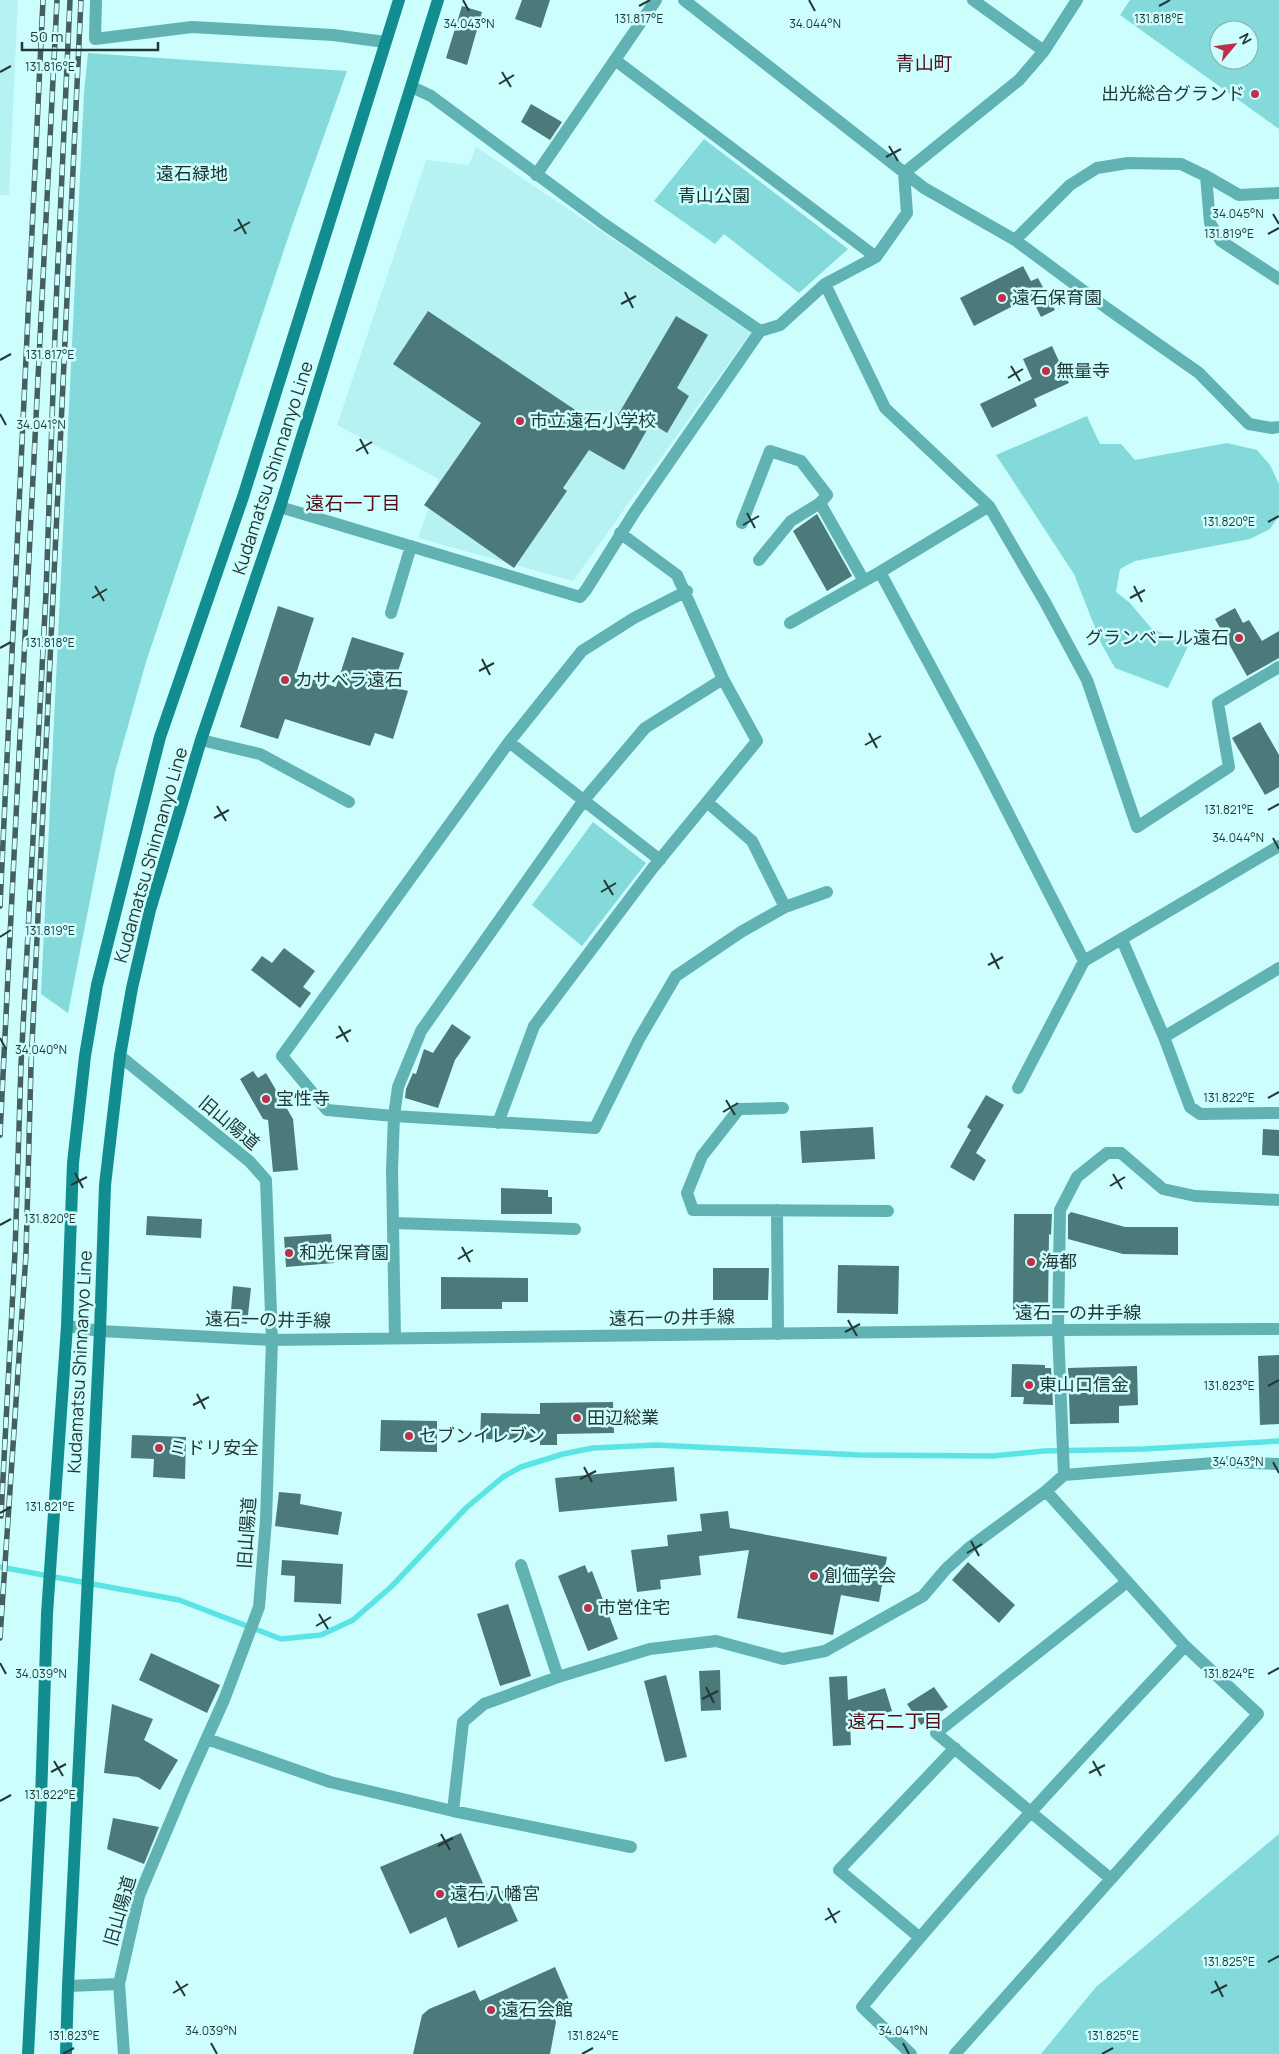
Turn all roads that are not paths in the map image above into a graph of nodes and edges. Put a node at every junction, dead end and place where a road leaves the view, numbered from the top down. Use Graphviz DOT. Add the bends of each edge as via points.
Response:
graph roads {
  1 [pos="96,0"];
  2 [pos="406,0"];
  3 [pos="438,0"];
  4 [pos="656,0"];
  5 [pos="684,0"];
  6 [pos="973,0"];
  7 [pos="1077,0"];
  8 [pos="397,4"];
  9 [pos="385,42"];
  10 [pos="1044,51"];
  11 [pos="615,60"];
  12 [pos="412,87"];
  13 [pos="904,173"];
  14 [pos="536,175"];
  15 [pos="1206,176"];
  16 [pos="1279,193"];
  17 [pos="1015,240"];
  18 [pos="876,257"];
  19 [pos="1279,279"];
  20 [pos="825,284"];
  21 [pos="760,331"];
  22 [pos="1279,427"];
  23 [pos="820,503"];
  24 [pos="280,506"];
  25 [pos="989,506"];
  26 [pos="742,523"];
  27 [pos="620,533"];
  28 [pos="411,546"];
  29 [pos="759,560"];
  30 [pos="880,572"];
  31 [pos="864,581"];
  32 [pos="686,592"];
  33 [pos="391,613"];
  34 [pos="790,623"];
  35 [pos="1279,667"];
  36 [pos="723,679"];
  37 [pos="201,740"];
  38 [pos="509,742"];
  39 [pos="584,800"];
  40 [pos="349,802"];
  41 [pos="707,802"];
  42 [pos="1279,846"];
  43 [pos="660,860"];
  44 [pos="827,892"];
  45 [pos="785,907"];
  46 [pos="1122,940"];
  47 [pos="1084,961"];
  48 [pos="1279,968"];
  49 [pos="1164,1037"];
  50 [pos="120,1056"];
  51 [pos="1018,1088"];
  52 [pos="784,1108"];
  53 [pos="1279,1113"];
  54 [pos="394,1116"];
  55 [pos="498,1123"];
  56 [pos="1279,1200"];
  57 [pos="777,1210"];
  58 [pos="888,1210"];
  59 [pos="393,1223"];
  60 [pos="575,1229"];
  61 [pos="67,1326"];
  62 [pos="1279,1329"];
  63 [pos="1058,1330"];
  64 [pos="100,1331"];
  65 [pos="778,1334"];
  66 [pos="395,1338"];
  67 [pos="272,1340"];
  68 [pos="1279,1464"];
  69 [pos="1064,1475"];
  70 [pos="1046,1491"];
  71 [pos="521,1565"];
  72 [pos="1127,1582"];
  73 [pos="1185,1646"];
  74 [pos="558,1677"];
  75 [pos="206,1739"];
  76 [pos="955,1748"];
  77 [pos="454,1811"];
  78 [pos="1030,1811"];
  79 [pos="632,1847"];
  80 [pos="1111,1879"];
  81 [pos="919,1937"];
  82 [pos="119,1984"];
  83 [pos="68,1986"];
  84 [pos="28,2054"];
  85 [pos="66,2054"];
  86 [pos="124,2054"];
  87 [pos="911,2054"];
  88 [pos="955,2054"];
  1 -- 9 [label="street" via="95,39 192,27 333,35"];
  2 -- 8 [label="street"];
  3 -- 12 [label="main road, Kudamatsu Shinnanyo Line"];
  4 -- 11 [label="street"];
  5 -- 13 [label="street"];
  6 -- 10 [label="street"];
  7 -- 10 [label="street"];
  8 -- 9 [label="main road, Kudamatsu Shinnanyo Line"];
  9 -- 61 [label="main road, Kudamatsu Shinnanyo Line" via="243,497 160,737 116,906 97,984 85,1056 73,1163"];
  10 -- 13 [label="street" via="1019,80"];
  11 -- 14 [label="street"];
  11 -- 18 [label="street"];
  12 -- 14 [label="street" via="431,96"];
  12 -- 24 [label="main road, Kudamatsu Shinnanyo Line"];
  13 -- 17 [label="street" via="924,188"];
  13 -- 18 [label="street" via="907,212"];
  14 -- 21 [label="street"];
  15 -- 16 [label="street" via="1239,195"];
  15 -- 17 [label="street" via="1181,164 1128,163 1097,168 1070,185"];
  15 -- 19 [label="street" via="1210,223 1221,240"];
  17 -- 22 [label="street" via="1199,373 1249,424"];
  18 -- 20 [label="street"];
  20 -- 21 [label="street" via="780,325"];
  20 -- 25 [label="street" via="885,408"];
  21 -- 27 [label="street"];
  23 -- 26 [label="street" via="827,494 801,461 770,451"];
  23 -- 29 [label="street" via="790,520"];
  23 -- 31 [label="street"];
  24 -- 28 [label="street"];
  24 -- 37 [label="main road, Kudamatsu Shinnanyo Line"];
  25 -- 30 [label="street"];
  25 -- 35 [label="street" via="1087,680 1137,827 1229,767 1218,703"];
  27 -- 28 [label="street" via="580,597"];
  27 -- 32 [label="street" via="677,576"];
  28 -- 33 [label="street"];
  30 -- 31 [label="street"];
  30 -- 47 [label="street"];
  31 -- 34 [label="street"];
  32 -- 36 [label="street"];
  32 -- 38 [label="street" via="634,618 582,651"];
  36 -- 39 [label="street" via="645,728"];
  36 -- 41 [label="street" via="757,741"];
  37 -- 40 [label="street" via="260,754"];
  37 -- 50 [label="main road, Kudamatsu Shinnanyo Line" via="150,910"];
  38 -- 39 [label="street"];
  38 -- 54 [label="street" via="282,1056 327,1110"];
  39 -- 43 [label="street"];
  39 -- 54 [label="street" via="421,1031 398,1087"];
  41 -- 43 [label="street"];
  41 -- 45 [label="street" via="752,841"];
  42 -- 46 [label="street"];
  43 -- 55 [label="street" via="534,1026"];
  44 -- 45 [label="street"];
  45 -- 55 [label="street" via="676,976 639,1039 595,1128"];
  46 -- 47 [label="street"];
  46 -- 49 [label="street"];
  47 -- 51 [label="street"];
  48 -- 49 [label="street"];
  49 -- 53 [label="street" via="1190,1107 1200,1114"];
  50 -- 64 [label="main road, Kudamatsu Shinnanyo Line" via="105,1185"];
  50 -- 67 [label="street, 旧山陽道" via="249,1161 266,1180"];
  52 -- 57 [label="street" via="739,1109 702,1156 687,1193 693,1210"];
  54 -- 55 [label="street"];
  54 -- 59 [label="street"];
  56 -- 63 [label="street" via="1195,1196 1163,1189 1122,1153 1107,1154 1077,1177 1060,1210"];
  57 -- 58 [label="street"];
  57 -- 65 [label="street"];
  59 -- 60 [label="street"];
  59 -- 66 [label="street"];
  61 -- 64 [label="street, 遠石一の井手線"];
  61 -- 84 [label="main road, Kudamatsu Shinnanyo Line" via="51,1563"];
  62 -- 63 [label="street, 遠石一の井手線"];
  63 -- 65 [label="street, 遠石一の井手線"];
  63 -- 69 [label="street"];
  64 -- 67 [label="street, 遠石一の井手線"];
  64 -- 83 [label="main road, Kudamatsu Shinnanyo Line"];
  65 -- 66 [label="street, 遠石一の井手線"];
  66 -- 67 [label="street, 遠石一の井手線"];
  67 -- 75 [label="street, 旧山陽道" via="266,1520 259,1607"];
  68 -- 69 [label="street" via="1226,1462"];
  69 -- 70 [label="street"];
  70 -- 72 [label="street"];
  70 -- 74 [label="street" via="970,1547 924,1596 825,1651 783,1659 716,1641 650,1649"];
  71 -- 74 [label="street"];
  72 -- 73 [label="street"];
  72 -- 76 [label="street" via="936,1733"];
  73 -- 78 [label="street"];
  73 -- 80 [label="street" via="1258,1714"];
  74 -- 77 [label="street" via="484,1704 462,1722"];
  75 -- 77 [label="street" via="330,1782"];
  75 -- 82 [label="street, 旧山陽道" via="139,1896"];
  76 -- 78 [label="street"];
  76 -- 81 [label="street" via="839,1870"];
  77 -- 79 [label="street"];
  78 -- 80 [label="street"];
  78 -- 81 [label="street"];
  80 -- 88 [label="street"];
  81 -- 87 [label="street" via="862,2007"];
  82 -- 83 [label="street"];
  82 -- 86 [label="street, 旧山陽道"];
  83 -- 85 [label="main road, Kudamatsu Shinnanyo Line"];
}
